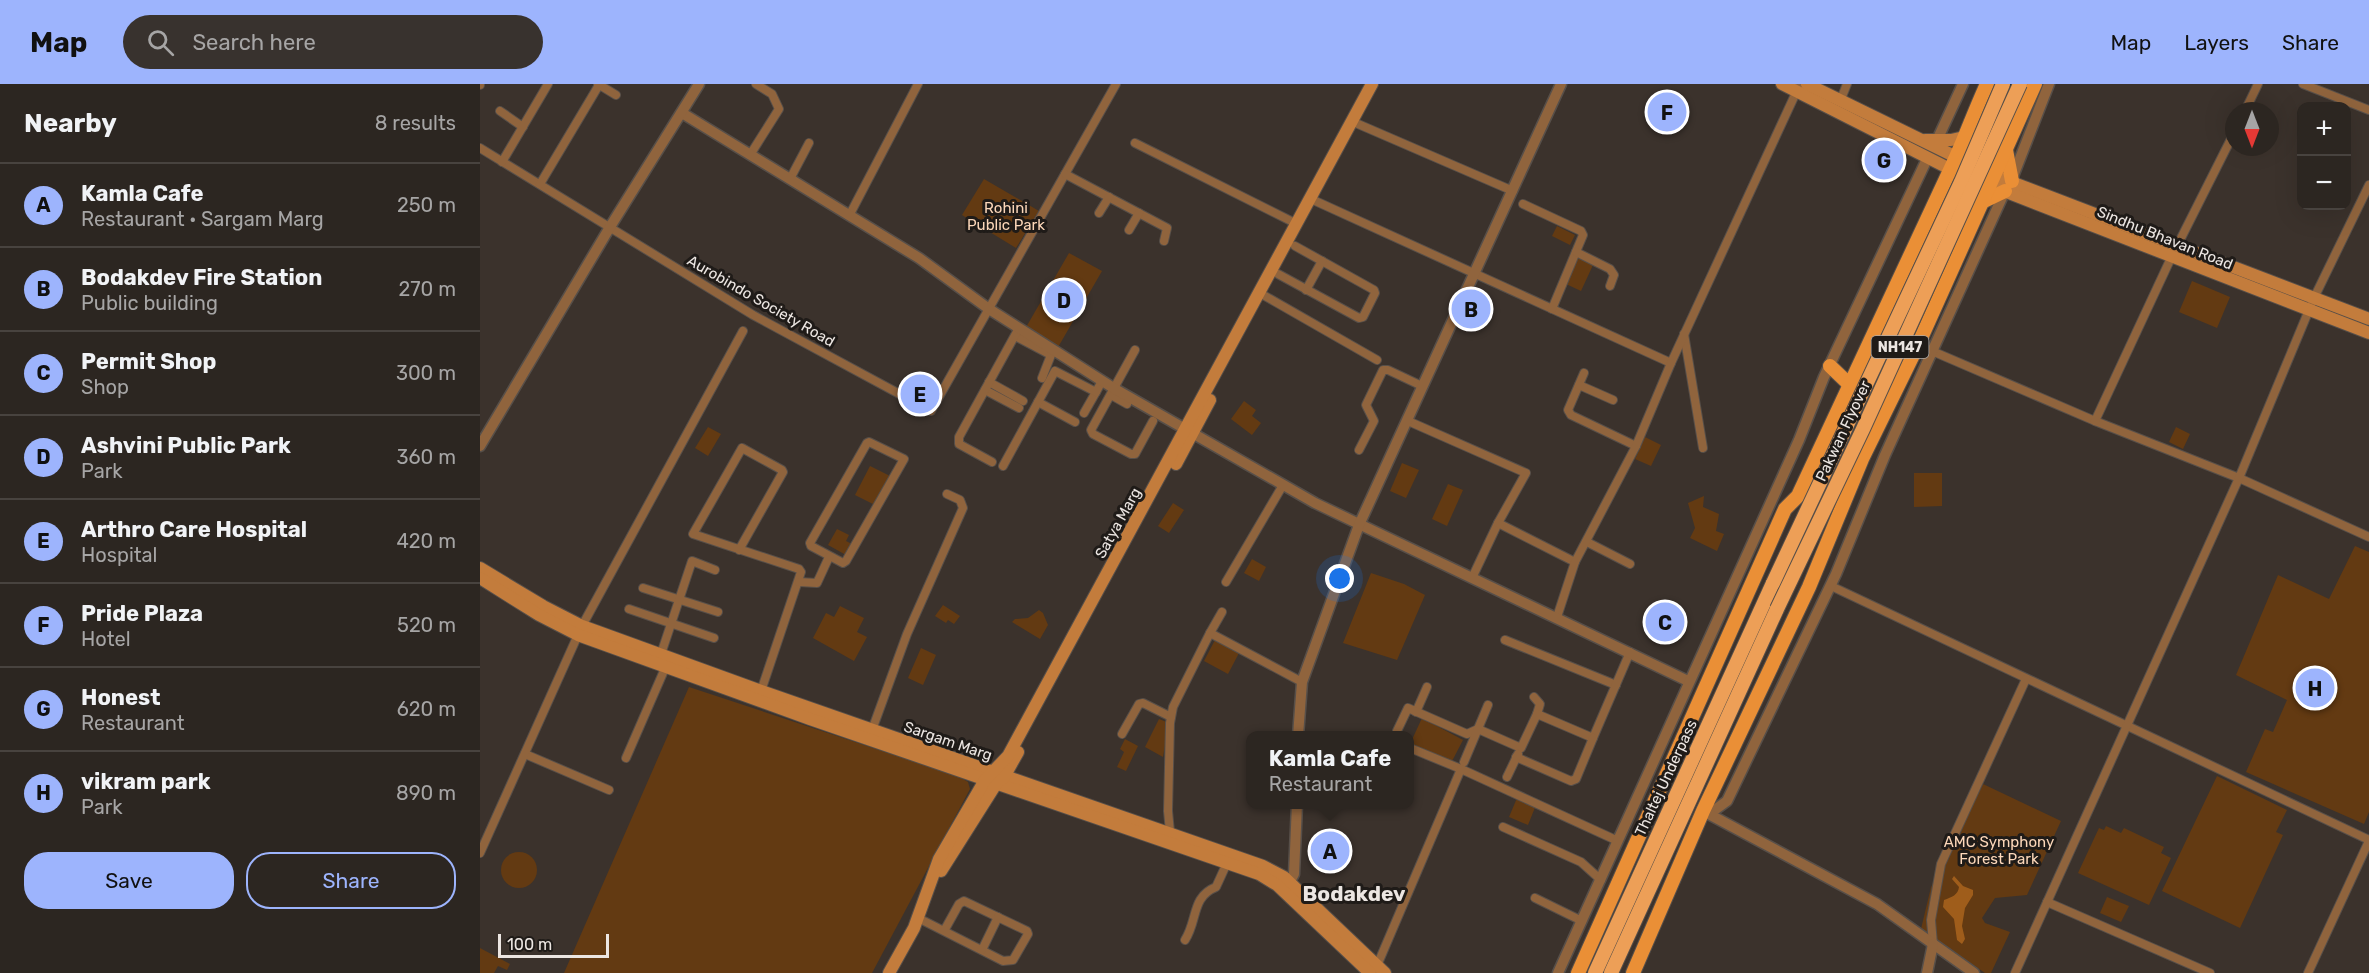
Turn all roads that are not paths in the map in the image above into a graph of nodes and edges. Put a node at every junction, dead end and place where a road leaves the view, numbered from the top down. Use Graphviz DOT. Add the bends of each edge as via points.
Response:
graph roads {
  1 [pos="548,84"];
  2 [pos="599,84"];
  3 [pos="699,84"];
  4 [pos="756,84"];
  5 [pos="918,84"];
  6 [pos="1116,84"];
  7 [pos="1372,84"];
  8 [pos="1380,84"];
  9 [pos="1561,84"];
  10 [pos="1782,84"];
  11 [pos="1847,84"];
  12 [pos="1963,84"];
  13 [pos="1987,84"];
  14 [pos="2003,84"];
  15 [pos="2020,84"];
  16 [pos="2035,84"];
  17 [pos="2049,84"];
  18 [pos="2258,84"];
  19 [pos="2304,84"];
  20 [pos="1801,86"];
  21 [pos="616,95"];
  22 [pos="1841,99"];
  23 [pos="2249,102"];
  24 [pos="2369,110"];
  25 [pos="500,111"];
  26 [pos="682,113"];
  27 [pos="1358,124"];
  28 [pos="523,127"];
  29 [pos="1964,137"];
  30 [pos="1938,138"];
  31 [pos="1924,140"];
  32 [pos="809,143"];
  33 [pos="1135,143"];
  34 [pos="480,148"];
  35 [pos="2006,150"];
  36 [pos="2225,151"];
  37 [pos="750,155"];
  38 [pos="1928,159"];
  39 [pos="502,162"];
  40 [pos="1954,163"];
  41 [pos="1065,174"];
  42 [pos="790,179"];
  43 [pos="1991,180"];
  44 [pos="540,184"];
  45 [pos="2369,185"];
  46 [pos="2008,186"];
  47 [pos="1513,191"];
  48 [pos="1108,197"];
  49 [pos="1314,201"];
  50 [pos="1980,203"];
  51 [pos="1523,204"];
  52 [pos="1099,213"];
  53 [pos="1139,213"];
  54 [pos="849,216"];
  55 [pos="1928,217"];
  56 [pos="1298,224"];
  57 [pos="610,227"];
  58 [pos="1130,230"];
  59 [pos="1968,232"];
  60 [pos="1164,241"];
  61 [pos="1295,246"];
  62 [pos="1576,252"];
  63 [pos="2174,252"];
  64 [pos="1322,261"];
  65 [pos="1278,274"];
  66 [pos="1475,275"];
  67 [pos="1610,286"];
  68 [pos="1306,290"];
  69 [pos="1265,296"];
  70 [pos="2314,298"];
  71 [pos="989,309"];
  72 [pos="1552,309"];
  73 [pos="2309,312"];
  74 [pos="2369,319"];
  75 [pos="743,331"];
  76 [pos="1017,332"];
  77 [pos="2369,333"];
  78 [pos="1684,334"];
  79 [pos="1918,345"];
  80 [pos="1044,348"];
  81 [pos="1135,350"];
  82 [pos="1933,351"];
  83 [pos="1067,358"];
  84 [pos="1377,360"];
  85 [pos="1671,363"];
  86 [pos="1830,366"];
  87 [pos="1060,372"];
  88 [pos="1584,373"];
  89 [pos="1042,378"];
  90 [pos="1102,381"];
  91 [pos="987,386"];
  92 [pos="1422,386"];
  93 [pos="1579,386"];
  94 [pos="1851,386"];
  95 [pos="1096,392"];
  96 [pos="1113,392"];
  97 [pos="1613,400"];
  98 [pos="1038,402"];
  99 [pos="1021,404"];
  100 [pos="1127,404"];
  101 [pos="1084,412"];
  102 [pos="1075,422"];
  103 [pos="1153,422"];
  104 [pos="1408,422"];
  105 [pos="2095,422"];
  106 [pos="1189,432"];
  107 [pos="480,446"];
  108 [pos="1636,446"];
  109 [pos="1703,448"];
  110 [pos="1359,450"];
  111 [pos="992,462"];
  112 [pos="1003,466"];
  113 [pos="2239,478"];
  114 [pos="1283,486"];
  115 [pos="947,494"];
  116 [pos="1798,496"];
  117 [pos="1498,523"];
  118 [pos="1359,525"];
  119 [pos="2369,537"];
  120 [pos="1827,540"];
  121 [pos="1587,542"];
  122 [pos="739,550"];
  123 [pos="829,557"];
  124 [pos="1575,562"];
  125 [pos="1630,564"];
  126 [pos="480,568"];
  127 [pos="715,570"];
  128 [pos="480,578"];
  129 [pos="1472,578"];
  130 [pos="799,582"];
  131 [pos="1226,582"];
  132 [pos="1831,586"];
  133 [pos="644,588"];
  134 [pos="1766,596"];
  135 [pos="679,599"];
  136 [pos="629,609"];
  137 [pos="718,612"];
  138 [pos="1222,612"];
  139 [pos="1557,617"];
  140 [pos="671,624"];
  141 [pos="1769,627"];
  142 [pos="580,630"];
  143 [pos="1210,633"];
  144 [pos="714,638"];
  145 [pos="1505,640"];
  146 [pos="1630,652"];
  147 [pos="663,660"];
  148 [pos="2026,679"];
  149 [pos="1688,681"];
  150 [pos="1302,682"];
  151 [pos="1616,685"];
  152 [pos="1427,687"];
  153 [pos="761,692"];
  154 [pos="1534,698"];
  155 [pos="1488,705"];
  156 [pos="1416,712"];
  157 [pos="1537,714"];
  158 [pos="1171,717"];
  159 [pos="2127,726"];
  160 [pos="1478,729"];
  161 [pos="872,730"];
  162 [pos="1298,731"];
  163 [pos="1397,731"];
  164 [pos="1122,734"];
  165 [pos="1593,738"];
  166 [pos="1521,748"];
  167 [pos="1414,749"];
  168 [pos="525,754"];
  169 [pos="1516,757"];
  170 [pos="626,758"];
  171 [pos="1462,765"];
  172 [pos="1507,777"];
  173 [pos="994,778"];
  174 [pos="609,790"];
  175 [pos="1297,809"];
  176 [pos="1703,811"];
  177 [pos="1503,827"];
  178 [pos="1170,832"];
  179 [pos="2369,840"];
  180 [pos="1618,841"];
  181 [pos="480,853"];
  182 [pos="1227,862"];
  183 [pos="1601,880"];
  184 [pos="1287,887"];
  185 [pos="1535,898"];
  186 [pos="2047,902"];
  187 [pos="998,916"];
  188 [pos="924,921"];
  189 [pos="1582,921"];
  190 [pos="944,931"];
  191 [pos="1185,940"];
  192 [pos="1933,944"];
  193 [pos="982,950"];
  194 [pos="1376,971"];
  195 [pos="893,973"];
  196 [pos="1558,973"];
  197 [pos="1578,973"];
  198 [pos="1595,973"];
  199 [pos="1611,973"];
  200 [pos="1633,973"];
  201 [pos="1927,973"];
  202 [pos="1974,973"];
  203 [pos="2015,973"];
  204 [pos="2210,973"];
  205 [pos="2308,973"];
  1 -- 28 [label="street"];
  2 -- 21 [label="street"];
  2 -- 44 [label="street"];
  3 -- 26 [label="street"];
  4 -- 37 [label="street" via="772,94 779,109"];
  5 -- 54 [label="street"];
  6 -- 41 [label="street"];
  7 -- 49 [label="main road, Satya Marg"];
  8 -- 27 [label="main road, Satya Marg"];
  9 -- 47 [label="street"];
  10 -- 20 [label="main road"];
  11 -- 22 [label="street"];
  12 -- 30 [label="street"];
  13 -- 29 [label="main road"];
  14 -- 134 [label="highway, Pakwan Flyover / NH147, bridge" via="1961,182"];
  15 -- 141 [label="highway, Pakwan Flyover / NH147, bridge"];
  16 -- 35 [label="main road"];
  17 -- 46 [label="street"];
  18 -- 23 [label="street"];
  19 -- 24 [label="street"];
  20 -- 22 [label="main road"];
  20 -- 38 [label="main road"];
  20 -- 78 [label="street"];
  22 -- 31 [label="main road"];
  25 -- 28 [label="street"];
  26 -- 37 [label="street"];
  26 -- 57 [label="street"];
  27 -- 47 [label="street"];
  27 -- 49 [label="main road, Satya Marg"];
  28 -- 39 [label="street"];
  29 -- 30 [label="main road"];
  29 -- 40 [label="main road"];
  30 -- 31 [label="main road"];
  31 -- 40 [label="main road"];
  32 -- 42 [label="street"];
  33 -- 56 [label="street"];
  34 -- 39 [label="street, Aurobindo Society Road"];
  35 -- 43 [label="main road"];
  35 -- 46 [label="main road"];
  36 -- 63 [label="street"];
  37 -- 42 [label="street"];
  38 -- 40 [label="main road"];
  38 -- 86 [label="street"];
  39 -- 44 [label="street, Aurobindo Society Road"];
  40 -- 43 [label="main road, Sindhu Bhavan Road"];
  40 -- 55 [label="main road"];
  41 -- 48 [label="street"];
  41 -- 71 [label="street"];
  42 -- 54 [label="street"];
  43 -- 46 [label="main road, Sindhu Bhavan Road"];
  43 -- 50 [label="main road"];
  44 -- 57 [label="street, Aurobindo Society Road"];
  45 -- 70 [label="street"];
  46 -- 50 [label="main road"];
  46 -- 63 [label="main road, Sindhu Bhavan Road"];
  46 -- 82 [label="street"];
  47 -- 66 [label="street"];
  48 -- 52 [label="street"];
  48 -- 53 [label="street"];
  49 -- 56 [label="main road, Satya Marg"];
  49 -- 61 [label="main road, Satya Marg"];
  49 -- 66 [label="street"];
  50 -- 59 [label="main road"];
  51 -- 62 [label="street" via="1581,231"];
  53 -- 58 [label="street"];
  53 -- 60 [label="street" via="1167,228"];
  54 -- 71 [label="street" via="919,258"];
  55 -- 59 [label="main road"];
  55 -- 94 [label="main road"];
  56 -- 106 [label="main road, Satya Marg"];
  57 -- 71 [label="street, Aurobindo Society Road" via="753,315 931,411"];
  57 -- 107 [label="street"];
  59 -- 79 [label="main road"];
  61 -- 64 [label="street"];
  61 -- 65 [label="main road, Satya Marg"];
  62 -- 67 [label="street" via="1610,269 1614,275"];
  62 -- 72 [label="street"];
  63 -- 70 [label="main road, Sindhu Bhavan Road"];
  63 -- 73 [label="main road, Sindhu Bhavan Road"];
  63 -- 105 [label="street"];
  64 -- 68 [label="street"];
  64 -- 68 [label="street" via="1374,290 1363,317"];
  65 -- 68 [label="street"];
  65 -- 69 [label="main road, Satya Marg"];
  66 -- 72 [label="street"];
  66 -- 92 [label="street"];
  69 -- 84 [label="street"];
  69 -- 106 [label="main road, Satya Marg"];
  70 -- 73 [label="street"];
  70 -- 74 [label="main road, Sindhu Bhavan Road"];
  71 -- 76 [label="street"];
  72 -- 85 [label="street"];
  73 -- 77 [label="main road, Sindhu Bhavan Road"];
  73 -- 113 [label="street"];
  75 -- 142 [label="street"];
  76 -- 80 [label="street"];
  76 -- 91 [label="street"];
  78 -- 85 [label="street"];
  78 -- 109 [label="street"];
  79 -- 82 [label="street"];
  79 -- 120 [label="main road"];
  80 -- 83 [label="street"];
  80 -- 89 [label="street" via="1052,358"];
  81 -- 96 [label="street"];
  82 -- 105 [label="street"];
  82 -- 132 [label="street"];
  83 -- 87 [label="street"];
  83 -- 90 [label="street"];
  85 -- 108 [label="street"];
  86 -- 94 [label="main road"];
  86 -- 149 [label="street"];
  87 -- 95 [label="street"];
  87 -- 98 [label="street" via="1055,371"];
  88 -- 93 [label="street"];
  90 -- 95 [label="street"];
  90 -- 96 [label="street"];
  91 -- 99 [label="street"];
  91 -- 111 [label="street" via="959,436 959,444"];
  92 -- 104 [label="street"];
  92 -- 110 [label="street" via="1383,370 1366,405 1374,421"];
  93 -- 97 [label="street"];
  93 -- 108 [label="street" via="1568,410 1571,415"];
  94 -- 116 [label="main road"];
  95 -- 101 [label="street"];
  96 -- 100 [label="street"];
  96 -- 103 [label="street" via="1091,430 1093,434 1135,454"];
  96 -- 106 [label="street"];
  98 -- 102 [label="street"];
  98 -- 112 [label="street"];
  104 -- 117 [label="street" via="1526,473"];
  104 -- 118 [label="street"];
  105 -- 113 [label="street"];
  106 -- 114 [label="street"];
  106 -- 173 [label="main road, Satya Marg"];
  108 -- 121 [label="street"];
  113 -- 119 [label="street"];
  113 -- 159 [label="street"];
  114 -- 118 [label="street"];
  114 -- 131 [label="street"];
  115 -- 161 [label="street" via="960,500 963,508 907,634"];
  116 -- 134 [label="main road" via="1763,583"];
  116 -- 197 [label="main road" via="1785,509"];
  117 -- 124 [label="street"];
  117 -- 129 [label="street"];
  118 -- 129 [label="street"];
  118 -- 150 [label="street"];
  120 -- 141 [label="main road" via="1786,615"];
  120 -- 176 [label="main road" via="1809,587"];
  121 -- 124 [label="street"];
  121 -- 125 [label="street"];
  122 -- 122 [label="street" via="693,533 742,448 783,472"];
  122 -- 130 [label="street" via="799,569"];
  123 -- 123 [label="street" via="845,562 903,458 867,443 810,543"];
  123 -- 130 [label="street" via="817,583"];
  124 -- 139 [label="street"];
  126 -- 142 [label="main road, Sargam Marg"];
  127 -- 135 [label="street" via="692,561"];
  128 -- 142 [label="main road, Sargam Marg" via="539,615"];
  129 -- 139 [label="street"];
  130 -- 153 [label="street"];
  132 -- 148 [label="street"];
  132 -- 176 [label="street" via="1727,801"];
  133 -- 135 [label="street"];
  134 -- 198 [label="highway, Thaltej Underpass / NH147"];
  135 -- 137 [label="street"];
  135 -- 140 [label="street"];
  136 -- 140 [label="street"];
  138 -- 143 [label="street"];
  139 -- 146 [label="street"];
  140 -- 144 [label="street"];
  140 -- 147 [label="street"];
  141 -- 199 [label="highway, Thaltej Underpass / NH147"];
  142 -- 147 [label="main road, Sargam Marg"];
  142 -- 168 [label="street"];
  143 -- 150 [label="street"];
  143 -- 158 [label="street" via="1185,679"];
  145 -- 151 [label="street"];
  146 -- 149 [label="street"];
  146 -- 151 [label="street"];
  147 -- 153 [label="main road, Sargam Marg"];
  147 -- 170 [label="street"];
  147 -- 173 [label="main road, Sargam Marg" via="800,716"];
  148 -- 159 [label="street"];
  148 -- 192 [label="street" via="1941,864 1931,920"];
  149 -- 180 [label="street"];
  150 -- 162 [label="street"];
  151 -- 165 [label="street"];
  152 -- 156 [label="street"];
  153 -- 161 [label="main road, Sargam Marg"];
  154 -- 157 [label="street" via="1540,704"];
  155 -- 160 [label="street"];
  156 -- 160 [label="street" via="1467,734"];
  156 -- 163 [label="street" via="1408,708"];
  157 -- 165 [label="street"];
  157 -- 166 [label="street"];
  158 -- 164 [label="street" via="1139,704"];
  158 -- 178 [label="street"];
  159 -- 179 [label="street"];
  159 -- 186 [label="street"];
  160 -- 166 [label="street"];
  160 -- 171 [label="street"];
  161 -- 173 [label="main road, Sargam Marg"];
  165 -- 169 [label="street" via="1576,779 1571,781"];
  166 -- 169 [label="street"];
  167 -- 171 [label="street"];
  168 -- 174 [label="street"];
  168 -- 181 [label="street"];
  169 -- 172 [label="street"];
  171 -- 180 [label="street"];
  171 -- 194 [label="street"];
  173 -- 178 [label="main road, Sargam Marg"];
  173 -- 182 [label="main road, Sargam Marg"];
  173 -- 188 [label="main road, Satya Marg" via="941,871"];
  173 -- 195 [label="main road, Satya Marg" via="939,859"];
  175 -- 184 [label="street" via="1294,867"];
  176 -- 192 [label="street" via="1877,904"];
  176 -- 200 [label="main road"];
  177 -- 183 [label="street" via="1581,862"];
  178 -- 184 [label="main road, Sargam Marg" via="1263,866 1284,877"];
  179 -- 205 [label="street"];
  180 -- 183 [label="street"];
  182 -- 184 [label="main road, Sargam Marg"];
  182 -- 191 [label="street" via="1216,887 1204,891 1200,898"];
  183 -- 189 [label="street"];
  184 -- 194 [label="main road, Sargam Marg"];
  185 -- 189 [label="street"];
  186 -- 203 [label="street"];
  186 -- 204 [label="street"];
  187 -- 190 [label="street" via="964,901"];
  187 -- 193 [label="street"];
  187 -- 193 [label="street" via="1028,934 1013,960 1003,960"];
  188 -- 190 [label="street"];
  188 -- 195 [label="main road, Satya Marg"];
  189 -- 196 [label="street"];
  190 -- 193 [label="street"];
  192 -- 201 [label="street"];
  192 -- 202 [label="street"];
}
